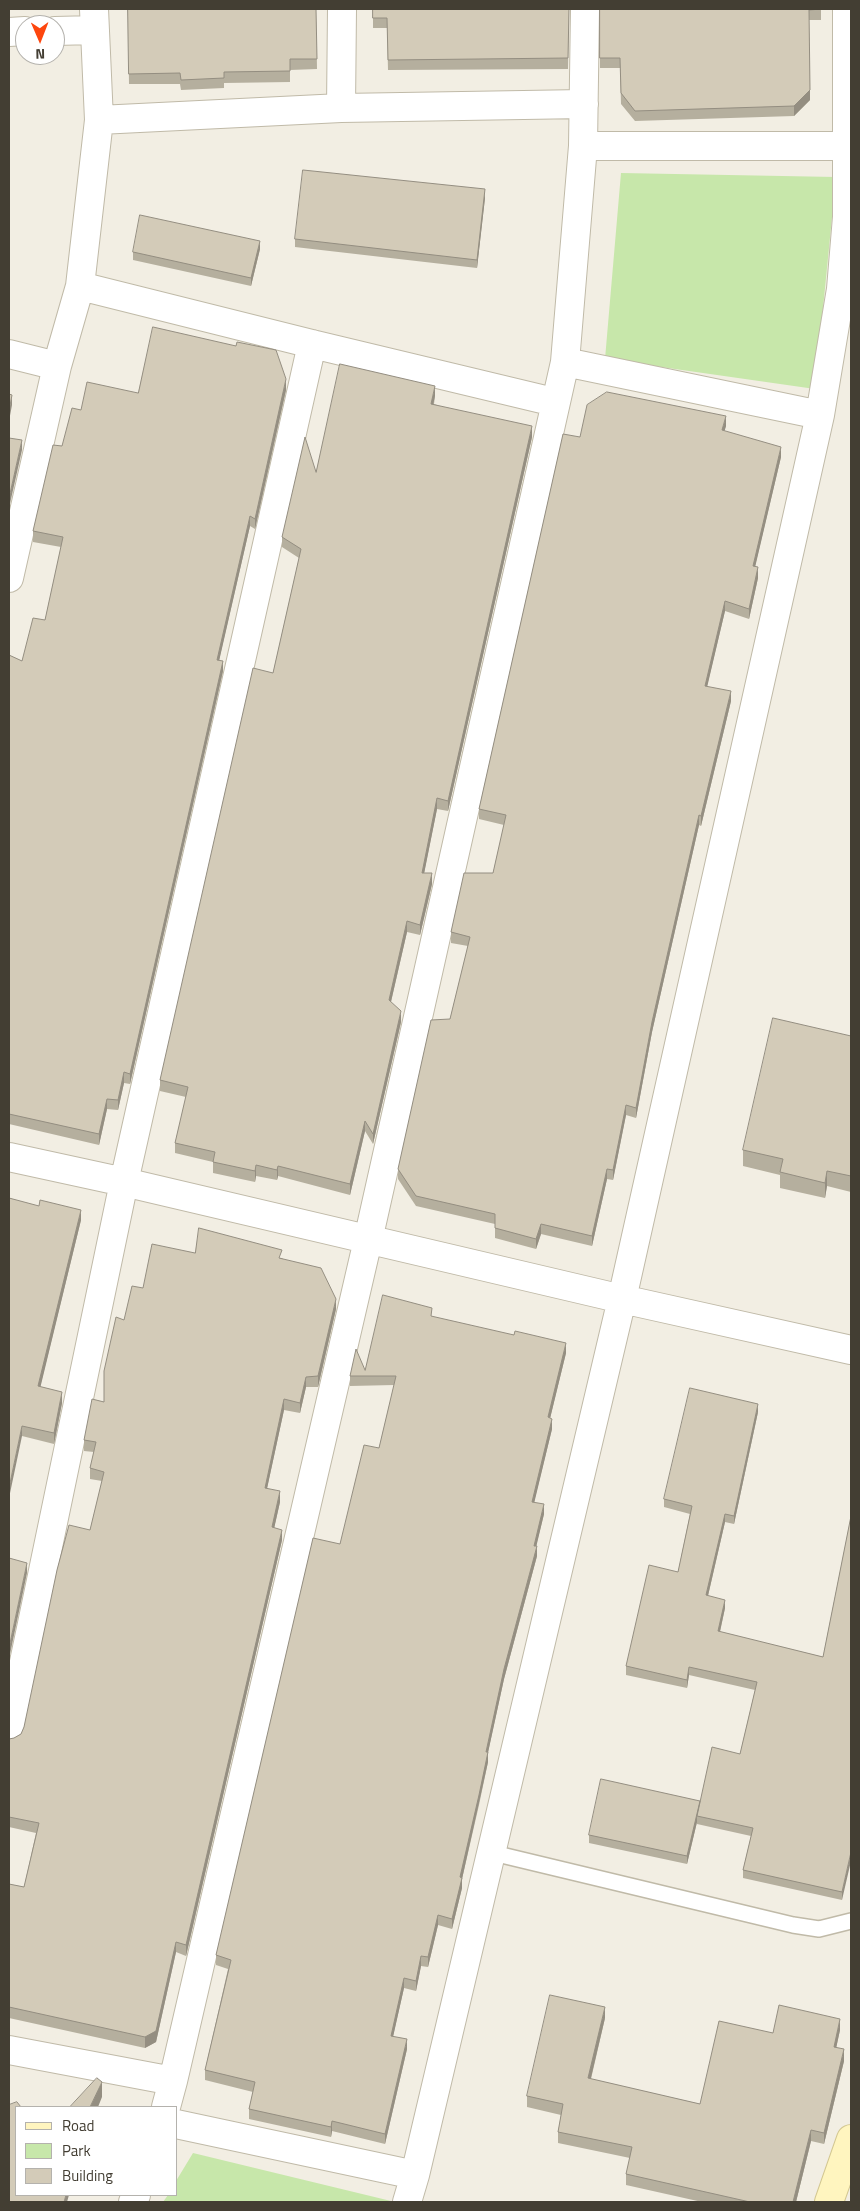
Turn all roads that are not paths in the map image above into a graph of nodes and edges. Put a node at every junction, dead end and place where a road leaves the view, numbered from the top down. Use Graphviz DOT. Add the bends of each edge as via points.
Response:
graph roads {
  1 [pos="342,9"];
  2 [pos="585,9"];
  3 [pos="847,9"];
  4 [pos="94,20"];
  5 [pos="65,28"];
  6 [pos="584,104"];
  7 [pos="340,108"];
  8 [pos="99,120"];
  9 [pos="583,146"];
  10 [pos="848,146"];
  11 [pos="80,286"];
  12 [pos="846,289"];
  13 [pos="312,344"];
  14 [pos="9,354"];
  15 [pos="565,362"];
  16 [pos="57,366"];
  17 [pos="554,402"];
  18 [pos="820,415"];
  19 [pos="9,578"];
  20 [pos="9,1157"];
  21 [pos="124,1182"];
  22 [pos="368,1240"];
  23 [pos="622,1299"];
  24 [pos="851,1350"];
  25 [pos="9,1734"];
  26 [pos="493,1853"];
  27 [pos="851,1921"];
  28 [pos="9,2050"];
  29 [pos="173,2081"];
  30 [pos="166,2106"];
  31 [pos="178,2124"];
  32 [pos="851,2139"];
  33 [pos="415,2175"];
  34 [pos="407,2202"];
  35 [pos="830,2202"];
  1 -- 7 [label="street"];
  2 -- 6 [label="street"];
  3 -- 10 [label="street"];
  4 -- 5 [label="street"];
  4 -- 8 [label="street"];
  6 -- 7 [label="street"];
  6 -- 9 [label="street"];
  7 -- 8 [label="street"];
  8 -- 11 [label="street"];
  9 -- 10 [label="street"];
  9 -- 15 [label="street"];
  10 -- 12 [label="street"];
  11 -- 13 [label="street"];
  11 -- 16 [label="street"];
  12 -- 18 [label="street"];
  13 -- 17 [label="street"];
  13 -- 21 [label="street"];
  14 -- 16 [label="street"];
  15 -- 17 [label="street"];
  15 -- 18 [label="street"];
  16 -- 19 [label="street"];
  17 -- 22 [label="street"];
  18 -- 23 [label="street"];
  20 -- 21 [label="street"];
  21 -- 22 [label="street"];
  21 -- 25 [label="street"];
  22 -- 23 [label="street"];
  22 -- 29 [label="street"];
  23 -- 24 [label="street"];
  23 -- 26 [label="street"];
  26 -- 27 [label="lane" via="793,1925 819,1928"];
  26 -- 33 [label="street"];
  28 -- 29 [label="street"];
  29 -- 30 [label="street"];
  31 -- 33 [label="street"];
  32 -- 35 [label="main road"];
  33 -- 34 [label="street"];
}
